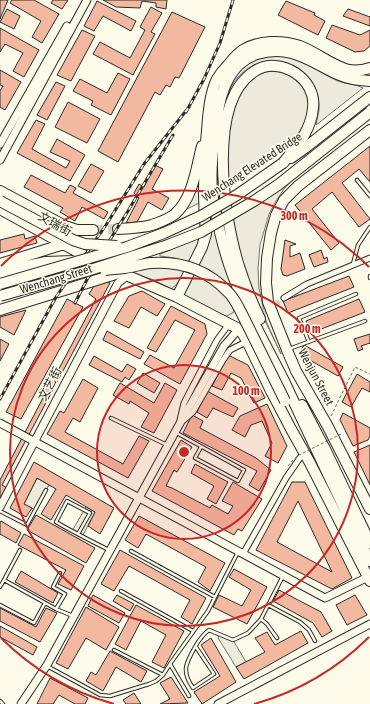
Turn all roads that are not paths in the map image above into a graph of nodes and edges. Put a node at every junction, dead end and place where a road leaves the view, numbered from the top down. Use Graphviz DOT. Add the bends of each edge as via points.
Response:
graph roads {
  1 [pos="82,0"];
  2 [pos="88,0"];
  3 [pos="370,68"];
  4 [pos="350,70"];
  5 [pos="370,72"];
  6 [pos="370,81"];
  7 [pos="370,97"];
  8 [pos="370,112"];
  9 [pos="208,121"];
  10 [pos="370,130"];
  11 [pos="0,144"];
  12 [pos="0,160"];
  13 [pos="283,163"];
  14 [pos="357,180"];
  15 [pos="0,191"];
  16 [pos="370,196"];
  17 [pos="0,201"];
  18 [pos="0,209"];
  19 [pos="370,227"];
  20 [pos="118,229"];
  21 [pos="93,230"];
  22 [pos="64,244"];
  23 [pos="127,246"];
  24 [pos="370,258"];
  25 [pos="78,261"];
  26 [pos="0,264"];
  27 [pos="353,265"];
  28 [pos="87,271"];
  29 [pos="0,274"];
  30 [pos="123,274"];
  31 [pos="0,284"];
  32 [pos="356,294"];
  33 [pos="0,296"];
  34 [pos="177,297"];
  35 [pos="284,298"];
  36 [pos="0,310"];
  37 [pos="365,321"];
  38 [pos="233,327"];
  39 [pos="309,342"];
  40 [pos="248,343"];
  41 [pos="287,350"];
  42 [pos="311,398"];
  43 [pos="292,414"];
  44 [pos="111,418"];
  45 [pos="0,423"];
  46 [pos="178,425"];
  47 [pos="175,432"];
  48 [pos="34,441"];
  49 [pos="167,445"];
  50 [pos="201,447"];
  51 [pos="321,451"];
  52 [pos="304,452"];
  53 [pos="310,463"];
  54 [pos="46,490"];
  55 [pos="139,498"];
  56 [pos="0,507"];
  57 [pos="370,509"];
  58 [pos="0,512"];
  59 [pos="78,534"];
  60 [pos="370,543"];
  61 [pos="20,550"];
  62 [pos="109,550"];
  63 [pos="131,550"];
  64 [pos="240,553"];
  65 [pos="370,561"];
  66 [pos="60,572"];
  67 [pos="283,575"];
  68 [pos="369,579"];
  69 [pos="4,580"];
  70 [pos="0,587"];
  71 [pos="121,591"];
  72 [pos="214,597"];
  73 [pos="45,603"];
  74 [pos="0,605"];
  75 [pos="268,605"];
  76 [pos="56,609"];
  77 [pos="73,616"];
  78 [pos="261,619"];
  79 [pos="370,624"];
  80 [pos="193,632"];
  81 [pos="277,638"];
  82 [pos="315,641"];
  83 [pos="196,646"];
  84 [pos="114,650"];
  85 [pos="170,664"];
  86 [pos="47,665"];
  87 [pos="163,675"];
  88 [pos="189,696"];
  89 [pos="0,701"];
  90 [pos="3,704"];
  91 [pos="21,704"];
  92 [pos="218,704"];
  1 -- 11 [label="street"];
  2 -- 12 [label="street"];
  3 -- 4 [label="highway"];
  4 -- 5 [label="highway" via="364,74"];
  4 -- 9 [label="highway" via="299,46 282,42 256,44 244,49 235,57 217,80 212,93"];
  6 -- 51 [label="highway" via="338,75 288,51 273,50 246,59 236,68 228,78 218,106 212,190 224,251 243,299"];
  7 -- 13 [label="highway, Wenchang Elevated Bridge"];
  8 -- 28 [label="highway, Wenchang Elevated Bridge, bridge" via="278,184 219,222 168,245"];
  9 -- 20 [label="highway" via="193,182 183,206 163,221"];
  9 -- 34 [label="highway" via="204,191 205,240"];
  10 -- 41 [label="highway, Wenjun Street" via="298,186 284,200 276,215 267,258 266,283 268,302"];
  13 -- 23 [label="highway, Wenchang Elevated Bridge, bridge" via="237,196 201,216"];
  13 -- 51 [label="highway" via="302,139 314,107 310,88 301,76 274,65 255,70 236,91 224,142 224,188 230,234 249,296"];
  14 -- 16 [label="lane"];
  15 -- 21 [label="highway, 文瑞街" via="65,226 77,230"];
  17 -- 23 [label="highway, bridge" via="72,240 103,246"];
  18 -- 22 [label="highway, 文瑞街"];
  19 -- 27 [label="lane" via="358,245"];
  22 -- 26 [label="highway"];
  22 -- 30 [label="highway, 文瑞街"];
  23 -- 25 [label="highway, Wenchang Elevated Bridge, bridge"];
  24 -- 27 [label="street"];
  25 -- 29 [label="highway, bridge" via="46,262"];
  25 -- 31 [label="highway, Wenchang Elevated Bridge, bridge"];
  27 -- 35 [label="street" via="307,284"];
  28 -- 33 [label="highway, Wenchang Elevated Bridge, bridge"];
  28 -- 43 [label="highway, bridge" via="168,263 182,264 207,274 228,291 235,302"];
  30 -- 34 [label="highway"];
  30 -- 36 [label="highway, Wenchang Street"];
  30 -- 48 [label="street, 文艺街"];
  32 -- 39 [label="lane" via="299,318"];
  34 -- 38 [label="highway"];
  37 -- 39 [label="lane"];
  38 -- 40 [label="highway" via="243,334"];
  38 -- 46 [label="street"];
  39 -- 41 [label="lane"];
  40 -- 46 [label="street" via="230,350 193,412"];
  40 -- 52 [label="highway" via="270,391"];
  41 -- 42 [label="highway, Wenjun Street"];
  42 -- 51 [label="highway"];
  42 -- 57 [label="highway, Wenjun Street"];
  43 -- 51 [label="highway"];
  43 -- 53 [label="highway"];
  44 -- 49 [label="lane"];
  45 -- 48 [label="street"];
  46 -- 47 [label="street"];
  47 -- 49 [label="street"];
  47 -- 50 [label="lane"];
  48 -- 55 [label="street"];
  48 -- 56 [label="street, 文艺街"];
  49 -- 55 [label="street"];
  50 -- 50 [label="lane" via="244,470 238,481 195,458"];
  51 -- 60 [label="highway"];
  51 -- 65 [label="highway"];
  52 -- 53 [label="highway"];
  52 -- 64 [label="street"];
  53 -- 68 [label="highway"];
  54 -- 58 [label="lane" via="27,525"];
  55 -- 62 [label="street"];
  55 -- 64 [label="street"];
  59 -- 59 [label="lane" via="56,522 67,501 90,513"];
  59 -- 62 [label="lane"];
  61 -- 69 [label="lane"];
  62 -- 77 [label="street"];
  63 -- 72 [label="lane"];
  64 -- 67 [label="street"];
  64 -- 72 [label="lane"];
  66 -- 76 [label="lane" via="53,586 65,594"];
  67 -- 68 [label="street" via="325,598"];
  67 -- 75 [label="lane"];
  69 -- 70 [label="lane"];
  69 -- 73 [label="lane"];
  71 -- 80 [label="lane"];
  72 -- 80 [label="lane" via="208,611"];
  73 -- 74 [label="lane" via="34,623"];
  73 -- 76 [label="lane"];
  75 -- 78 [label="lane"];
  75 -- 82 [label="lane" via="300,622 309,630"];
  76 -- 77 [label="lane"];
  77 -- 86 [label="street"];
  78 -- 81 [label="lane"];
  78 -- 83 [label="lane" via="248,633 233,640 209,630 203,634"];
  79 -- 92 [label="street"];
  80 -- 85 [label="lane"];
  83 -- 83 [label="lane" via="186,662 185,672 193,688 214,674"];
  84 -- 87 [label="lane"];
  85 -- 87 [label="lane"];
  85 -- 88 [label="lane"];
  86 -- 87 [label="lane" via="95,693 105,696 149,684"];
  86 -- 91 [label="street"];
  89 -- 90 [label="lane"];
}
